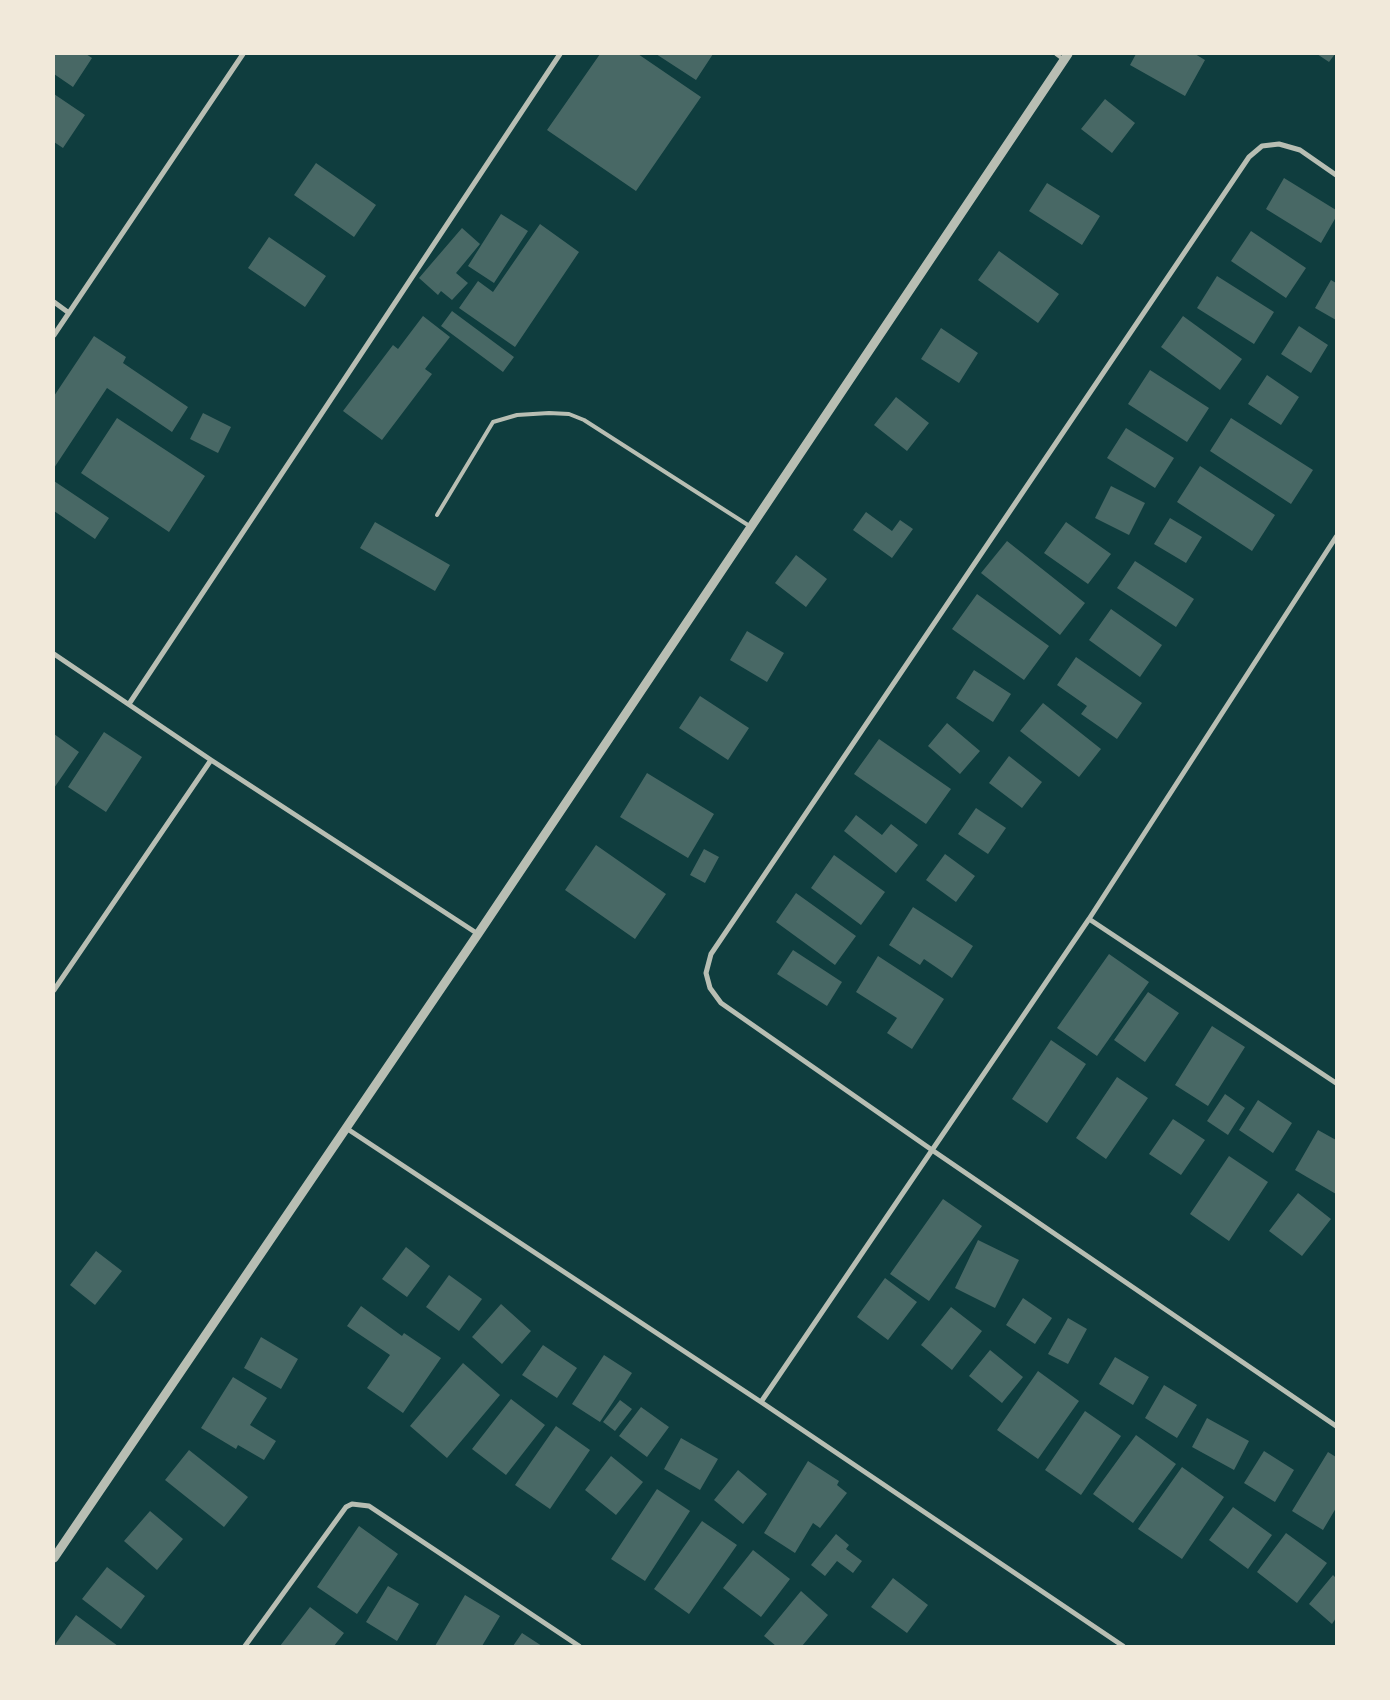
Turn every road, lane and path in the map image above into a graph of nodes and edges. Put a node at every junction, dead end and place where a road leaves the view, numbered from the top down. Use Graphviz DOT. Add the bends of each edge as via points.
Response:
graph roads {
  1 [pos="243,54"];
  2 [pos="560,54"];
  3 [pos="1056,54"];
  4 [pos="1066,57"];
  5 [pos="1336,175"];
  6 [pos="54,302"];
  7 [pos="69,313"];
  8 [pos="54,335"];
  9 [pos="437,515"];
  10 [pos="751,527"];
  11 [pos="1336,537"];
  12 [pos="54,654"];
  13 [pos="129,704"];
  14 [pos="211,760"];
  15 [pos="1089,919"];
  16 [pos="478,934"];
  17 [pos="54,990"];
  18 [pos="1336,1083"];
  19 [pos="345,1128"];
  20 [pos="932,1150"];
  21 [pos="761,1402"];
  22 [pos="1336,1426"];
  23 [pos="54,1558"];
  24 [pos="245,1646"];
  25 [pos="579,1646"];
  26 [pos="1123,1646"];
  1 -- 7 [label="street"];
  2 -- 13 [label="street"];
  3 -- 4 [label="lane"];
  4 -- 10 [label="street"];
  5 -- 20 [label="street" via="1300,150 1279,144 1262,146 1249,157 711,954 706,974 710,988 721,1003"];
  6 -- 7 [label="street"];
  7 -- 8 [label="street"];
  9 -- 10 [label="lane" via="493,422 517,415 549,413 570,414 584,420"];
  10 -- 16 [label="street"];
  11 -- 15 [label="street"];
  12 -- 13 [label="street"];
  13 -- 14 [label="street"];
  14 -- 16 [label="street"];
  14 -- 17 [label="street"];
  15 -- 18 [label="street"];
  15 -- 20 [label="street"];
  16 -- 19 [label="street"];
  19 -- 21 [label="street"];
  19 -- 23 [label="street"];
  20 -- 21 [label="street"];
  20 -- 22 [label="street"];
  21 -- 26 [label="street"];
  24 -- 25 [label="street" via="346,1507 352,1504 369,1506"];
}
